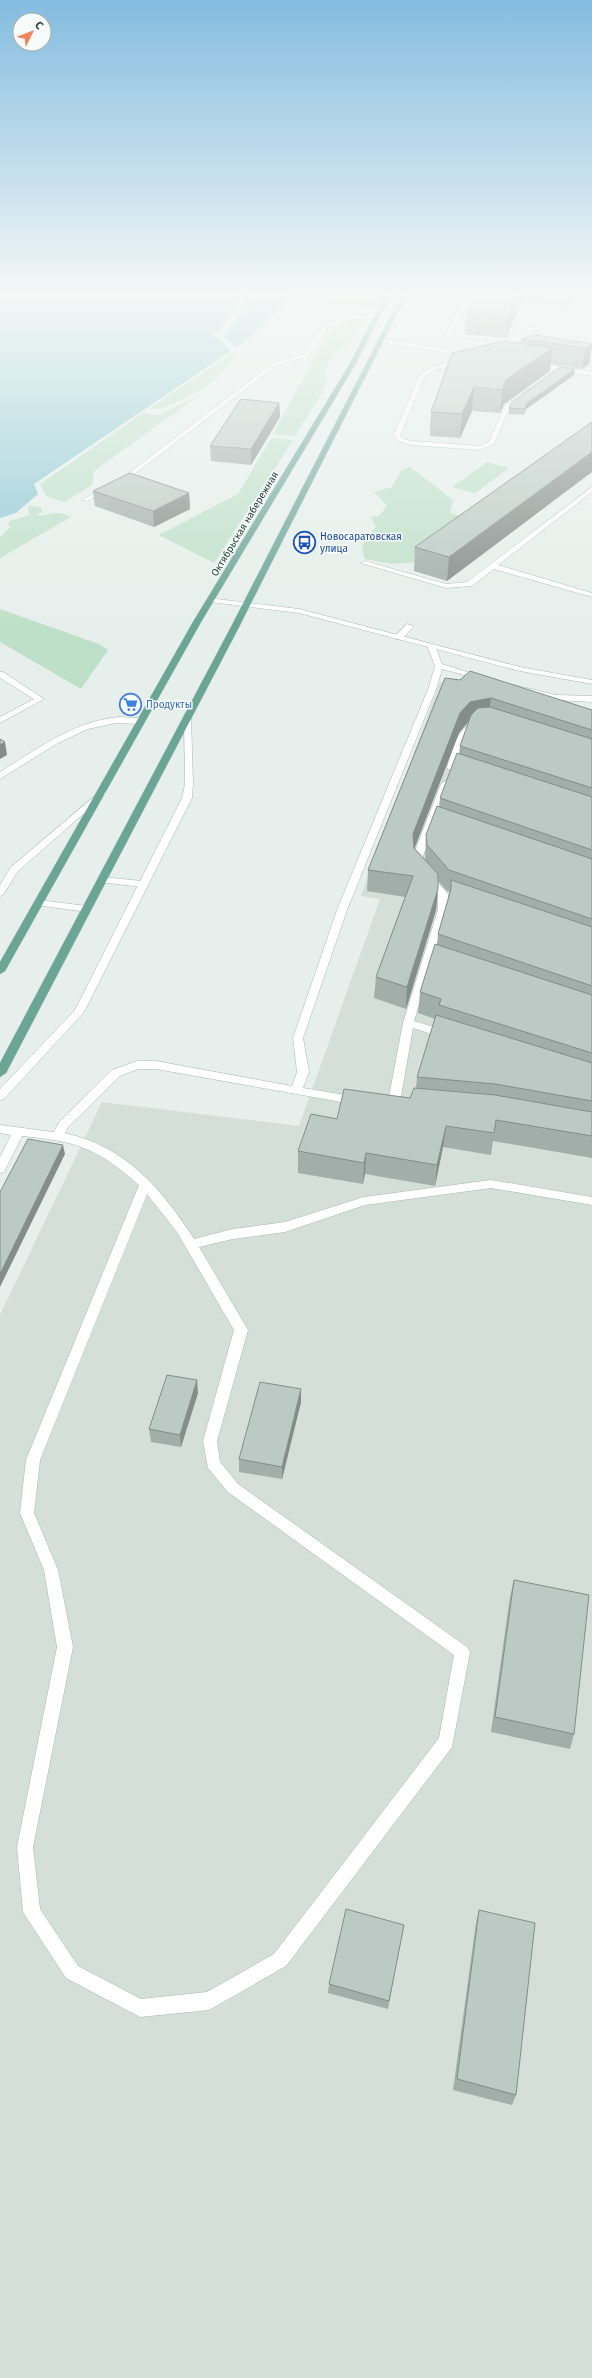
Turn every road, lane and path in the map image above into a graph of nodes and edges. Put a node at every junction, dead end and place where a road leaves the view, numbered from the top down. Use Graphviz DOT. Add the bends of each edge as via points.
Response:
graph roads {
  1 [pos="224,403"];
  2 [pos="330,403"];
  3 [pos="349,403"];
  4 [pos="410,403"];
  5 [pos="511,403"];
  6 [pos="592,489"];
  7 [pos="85,500"];
  8 [pos="365,563"];
  9 [pos="493,566"];
  10 [pos="592,595"];
  11 [pos="211,600"];
  12 [pos="247,603"];
  13 [pos="410,626"];
  14 [pos="399,637"];
  15 [pos="431,645"];
  16 [pos="439,666"];
  17 [pos="0,674"];
  18 [pos="490,680"];
  19 [pos="592,682"];
  20 [pos="504,684"];
  21 [pos="556,697"];
  22 [pos="592,699"];
  23 [pos="573,707"];
  24 [pos="187,718"];
  25 [pos="0,720"];
  26 [pos="141,721"];
  27 [pos="488,723"];
  28 [pos="0,776"];
  29 [pos="102,793"];
  30 [pos="102,880"];
  31 [pos="142,884"];
  32 [pos="0,893"];
  33 [pos="39,903"];
  34 [pos="87,909"];
  35 [pos="0,971"];
  36 [pos="408,1022"];
  37 [pos="460,1039"];
  38 [pos="0,1073"];
  39 [pos="296,1091"];
  40 [pos="0,1096"];
  41 [pos="366,1101"];
  42 [pos="380,1101"];
  43 [pos="394,1102"];
  44 [pos="409,1103"];
  45 [pos="0,1129"];
  46 [pos="19,1132"];
  47 [pos="57,1137"];
  48 [pos="0,1169"];
  49 [pos="146,1183"];
  50 [pos="592,1201"];
  51 [pos="192,1244"];
  1 -- 7 [label="street" via="126,478"];
  2 -- 11 [label="main road, Октябрьская набережная"];
  3 -- 12 [label="main road"];
  4 -- 5 [label="street" via="397,435 401,440 480,448 492,443 506,406"];
  6 -- 9 [label="street"];
  8 -- 9 [label="street" via="446,586 469,584"];
  9 -- 10 [label="street"];
  11 -- 12 [label="street"];
  11 -- 26 [label="main road, Октябрьская набережная"];
  12 -- 14 [label="street" via="299,611"];
  12 -- 24 [label="main road"];
  13 -- 14 [label="street"];
  14 -- 15 [label="street"];
  15 -- 16 [label="street"];
  15 -- 19 [label="street" via="520,669"];
  16 -- 18 [label="street"];
  16 -- 39 [label="street" via="433,687 342,910 298,1038 303,1072"];
  17 -- 25 [label="street" via="40,699"];
  20 -- 21 [label="street"];
  21 -- 22 [label="street"];
  21 -- 23 [label="street"];
  24 -- 30 [label="main road"];
  24 -- 31 [label="street" via="189,784 186,798"];
  26 -- 28 [label="street" via="117,720 90,725 67,735"];
  26 -- 29 [label="main road, Октябрьская набережная"];
  27 -- 36 [label="street" via="472,725 464,734 455,769 435,822 418,856 418,868 447,896 432,959"];
  29 -- 32 [label="street" via="14,869"];
  29 -- 33 [label="main road, Октябрьская набережная"];
  30 -- 31 [label="street"];
  30 -- 34 [label="main road"];
  31 -- 40 [label="street" via="79,1012"];
  33 -- 34 [label="street"];
  33 -- 35 [label="main road, Октябрьская набережная"];
  34 -- 38 [label="main road"];
  36 -- 37 [label="street"];
  36 -- 43 [label="street"];
  39 -- 41 [label="street"];
  39 -- 47 [label="street" via="156,1065 137,1065 116,1073 63,1125"];
  42 -- 43 [label="street"];
  43 -- 44 [label="street"];
  45 -- 46 [label="street"];
  46 -- 47 [label="street"];
  46 -- 48 [label="street"];
  47 -- 49 [label="street" via="98,1147"];
  49 -- 51 [label="street"];
  49 -- 51 [label="street" via="33,1460 27,1514 51,1570 65,1647 25,1847 32,1912 72,1972 140,2008 209,2001 280,1960 446,1742 462,1652 233,1488 213,1464 210,1441 241,1330"];
  50 -- 51 [label="street" via="491,1184 364,1201 285,1228 233,1234"];
}
